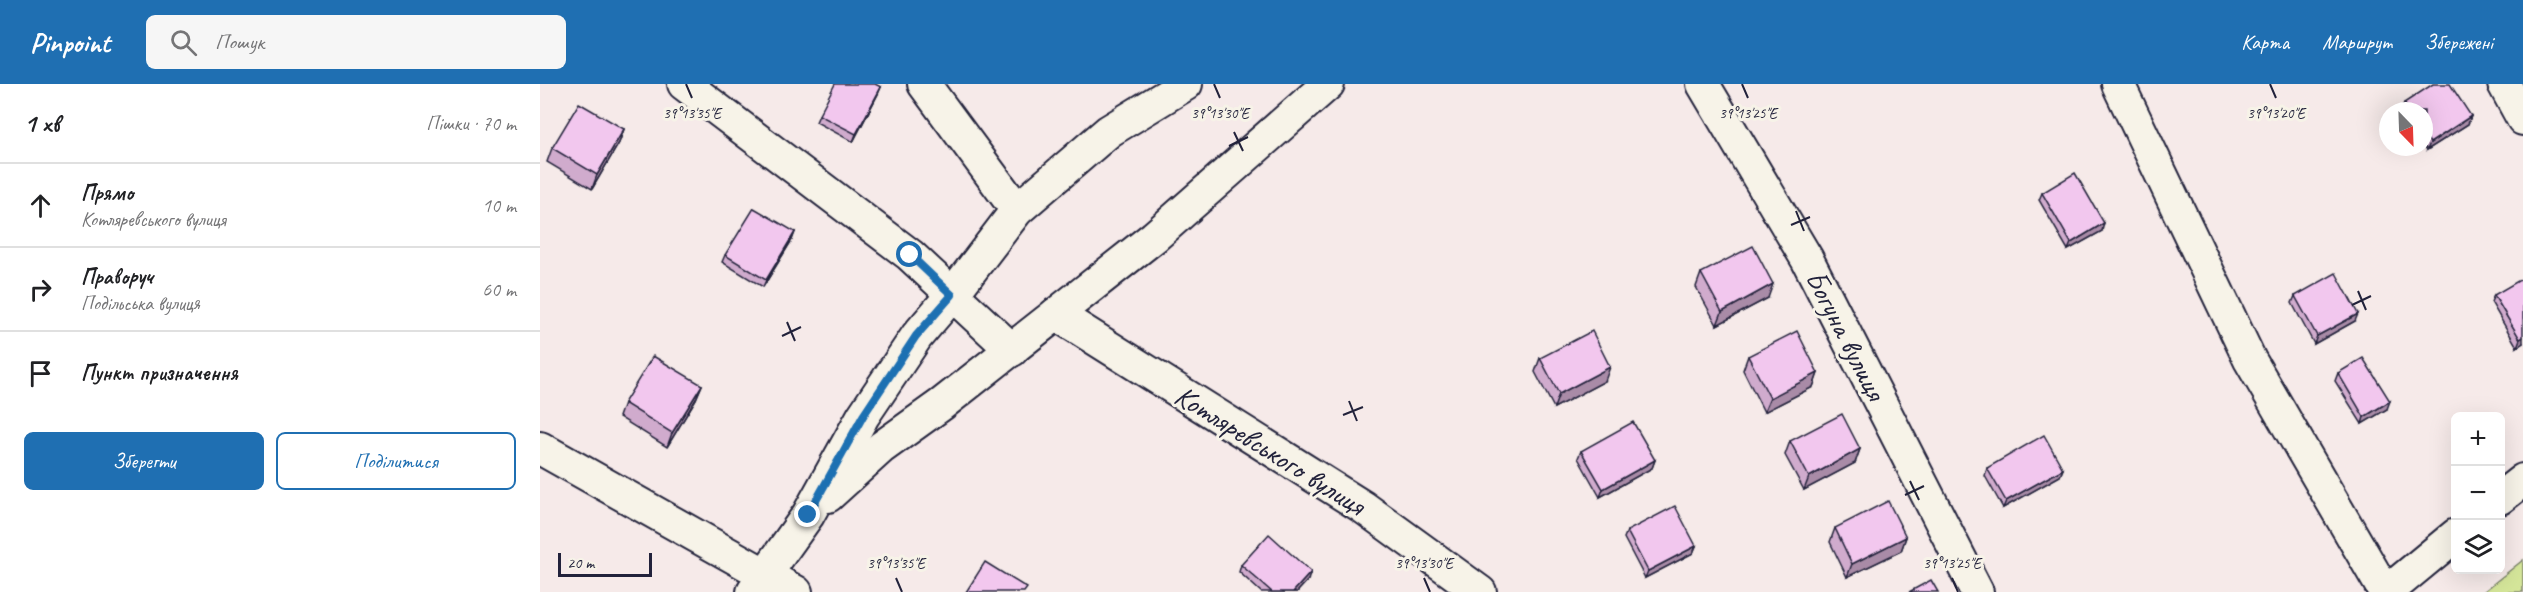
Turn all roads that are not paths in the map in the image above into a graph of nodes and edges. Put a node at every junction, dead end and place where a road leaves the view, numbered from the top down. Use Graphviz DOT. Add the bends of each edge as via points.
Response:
graph roads {
  1 [pos="684,84"];
  2 [pos="924,84"];
  3 [pos="1186,84"];
  4 [pos="1328,84"];
  5 [pos="1703,84"];
  6 [pos="2118,84"];
  7 [pos="2504,84"];
  8 [pos="2523,119"];
  9 [pos="1017,210"];
  10 [pos="952,295"];
  11 [pos="1056,314"];
  12 [pos="1012,350"];
  13 [pos="540,448"];
  14 [pos="2523,480"];
  15 [pos="2505,494"];
  16 [pos="808,515"];
  17 [pos="2451,539"];
  18 [pos="759,583"];
  19 [pos="796,592"];
  20 [pos="1480,592"];
  21 [pos="1977,592"];
  22 [pos="2386,592"];
  1 -- 10 [label="street" via="910,255"];
  2 -- 9 [label="street"];
  3 -- 9 [label="street" via="1109,131"];
  4 -- 11 [label="street" via="1154,237"];
  5 -- 21 [label="street, Богуна вулиця" via="1807,259"];
  6 -- 22 [label="street" via="2250,360"];
  7 -- 8 [label="street"];
  9 -- 10 [label="street"];
  10 -- 12 [label="street"];
  10 -- 16 [label="street" via="916,336 863,416"];
  11 -- 12 [label="street"];
  11 -- 20 [label="street, Котляревського вулиця" via="1363,507"];
  12 -- 16 [label="street" via="882,447"];
  13 -- 18 [label="street"];
  14 -- 15 [label="street"];
  16 -- 18 [label="street"];
  17 -- 22 [label="street"];
  18 -- 19 [label="street"];
}
